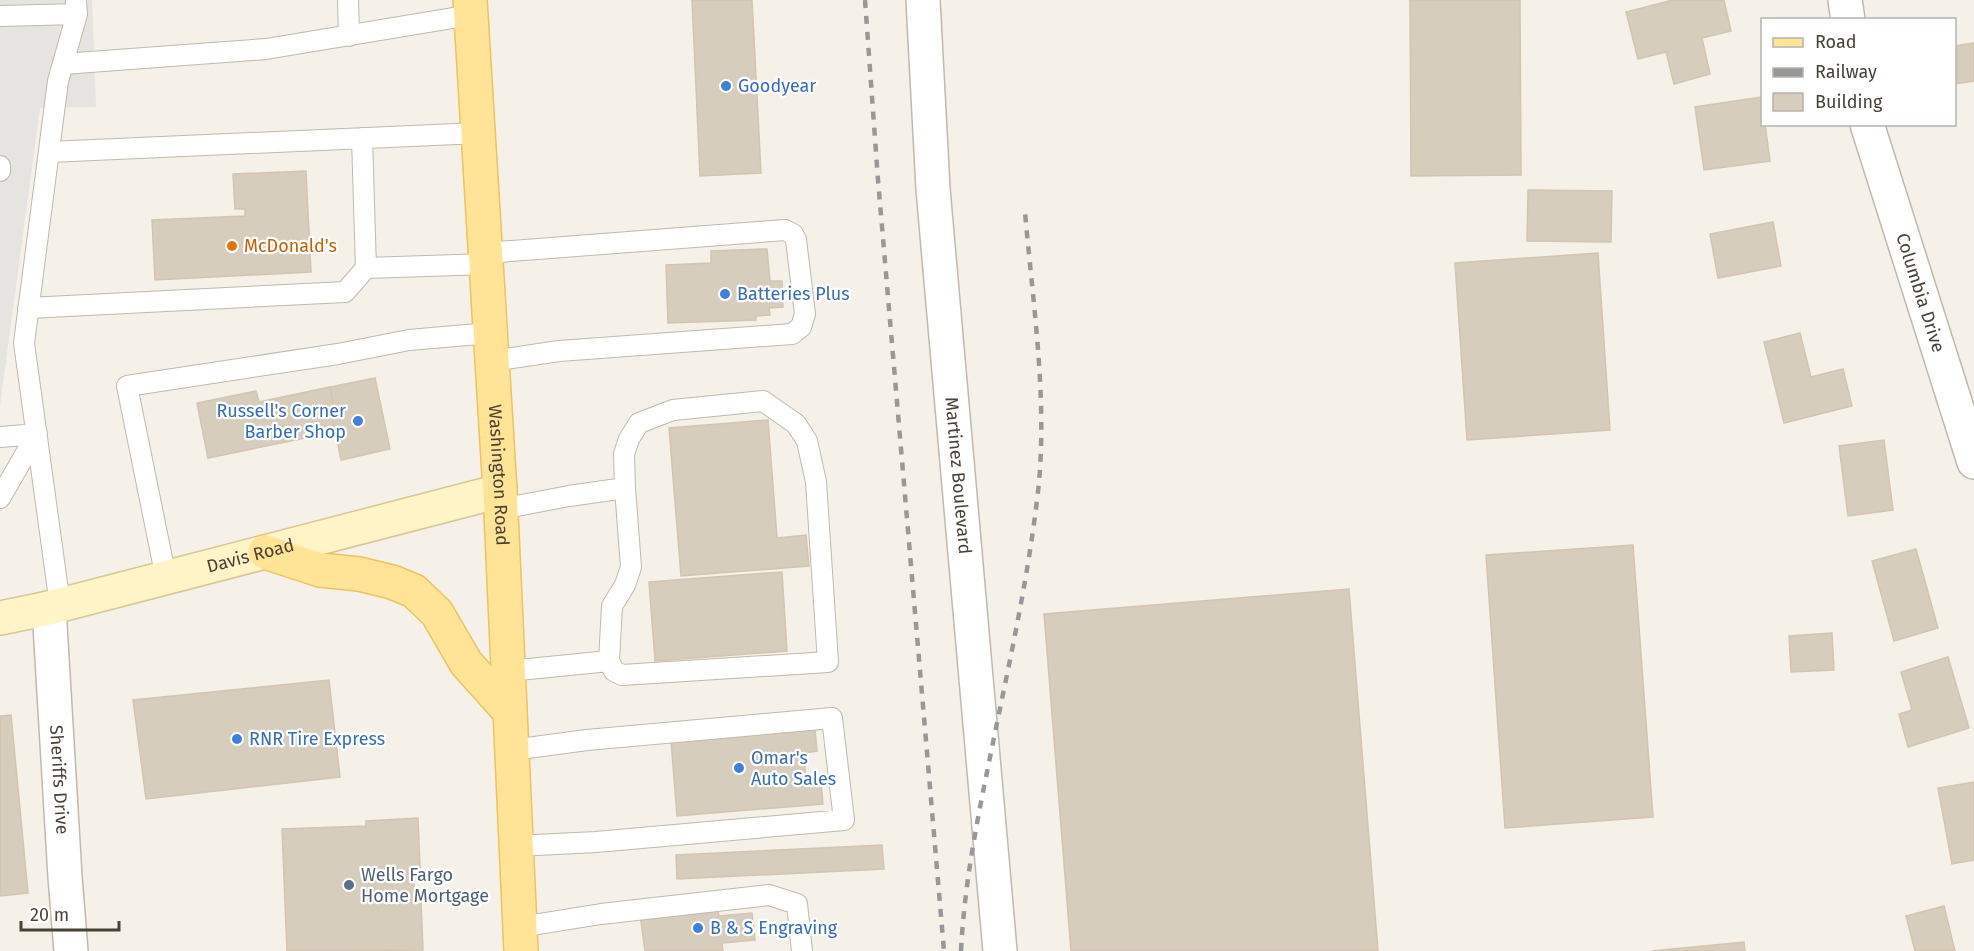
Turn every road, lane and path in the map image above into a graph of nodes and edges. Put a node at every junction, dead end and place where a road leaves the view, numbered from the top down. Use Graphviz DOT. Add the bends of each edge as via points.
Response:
graph roads {
  1 [pos="348,0"];
  2 [pos="923,0"];
  3 [pos="1845,0"];
  4 [pos="76,7"];
  5 [pos="471,8"];
  6 [pos="0,16"];
  7 [pos="1848,18"];
  8 [pos="349,36"];
  9 [pos="63,64"];
  10 [pos="1868,126"];
  11 [pos="479,133"];
  12 [pos="362,138"];
  13 [pos="49,152"];
  14 [pos="0,166"];
  15 [pos="0,171"];
  16 [pos="486,258"];
  17 [pos="366,268"];
  18 [pos="28,308"];
  19 [pos="491,347"];
  20 [pos="37,434"];
  21 [pos="0,437"];
  22 [pos="1974,462"];
  23 [pos="625,488"];
  24 [pos="0,498"];
  25 [pos="501,500"];
  26 [pos="265,552"];
  27 [pos="166,578"];
  28 [pos="55,607"];
  29 [pos="0,618"];
  30 [pos="609,661"];
  31 [pos="509,671"];
  32 [pos="510,712"];
  33 [pos="512,750"];
  34 [pos="516,846"];
  35 [pos="521,939"];
  36 [pos="70,951"];
  37 [pos="802,951"];
  38 [pos="1000,951"];
  1 -- 8 [label="lane"];
  2 -- 38 [label="street, Martinez Boulevard" via="933,189"];
  3 -- 7 [label="street"];
  4 -- 6 [label="lane"];
  4 -- 9 [label="lane"];
  5 -- 8 [label="lane"];
  5 -- 11 [label="main road, Washington Road"];
  8 -- 9 [label="lane" via="266,49"];
  9 -- 13 [label="lane"];
  10 -- 22 [label="street, Columbia Drive"];
  11 -- 12 [label="lane"];
  11 -- 16 [label="main road, Washington Road"];
  12 -- 13 [label="lane"];
  12 -- 17 [label="lane"];
  13 -- 18 [label="lane"];
  14 -- 15 [label="lane"];
  16 -- 17 [label="lane"];
  16 -- 19 [label="main road, Washington Road"];
  16 -- 19 [label="lane" via="785,230 796,240 805,314 801,327 792,334 559,351"];
  17 -- 18 [label="lane" via="345,292"];
  18 -- 20 [label="lane" via="24,343"];
  19 -- 25 [label="main road, Washington Road"];
  19 -- 27 [label="lane" via="410,340 128,386"];
  20 -- 21 [label="lane"];
  20 -- 24 [label="lane"];
  20 -- 28 [label="lane"];
  23 -- 25 [label="lane"];
  23 -- 30 [label="lane" via="631,567 612,606"];
  23 -- 30 [label="lane" via="624,454 629,439 639,423 673,410 763,402 796,424 807,441 816,482 828,662 622,675 614,671"];
  25 -- 26 [label="main road, Davis Road"];
  25 -- 31 [label="main road, Washington Road"];
  26 -- 27 [label="main road, Davis Road"];
  26 -- 32 [label="main road" via="320,570 359,574 414,591 436,613 466,663"];
  27 -- 28 [label="main road, Davis Road"];
  28 -- 29 [label="main road, Davis Road"];
  28 -- 36 [label="street, Sheriffs Drive"];
  30 -- 31 [label="lane"];
  31 -- 32 [label="main road, Washington Road"];
  32 -- 33 [label="main road, Washington Road"];
  33 -- 34 [label="main road, Washington Road"];
  33 -- 34 [label="lane" via="832,718 844,820"];
  34 -- 35 [label="main road, Washington Road"];
  35 -- 37 [label="lane" via="601,914 769,895 798,904"];
}
